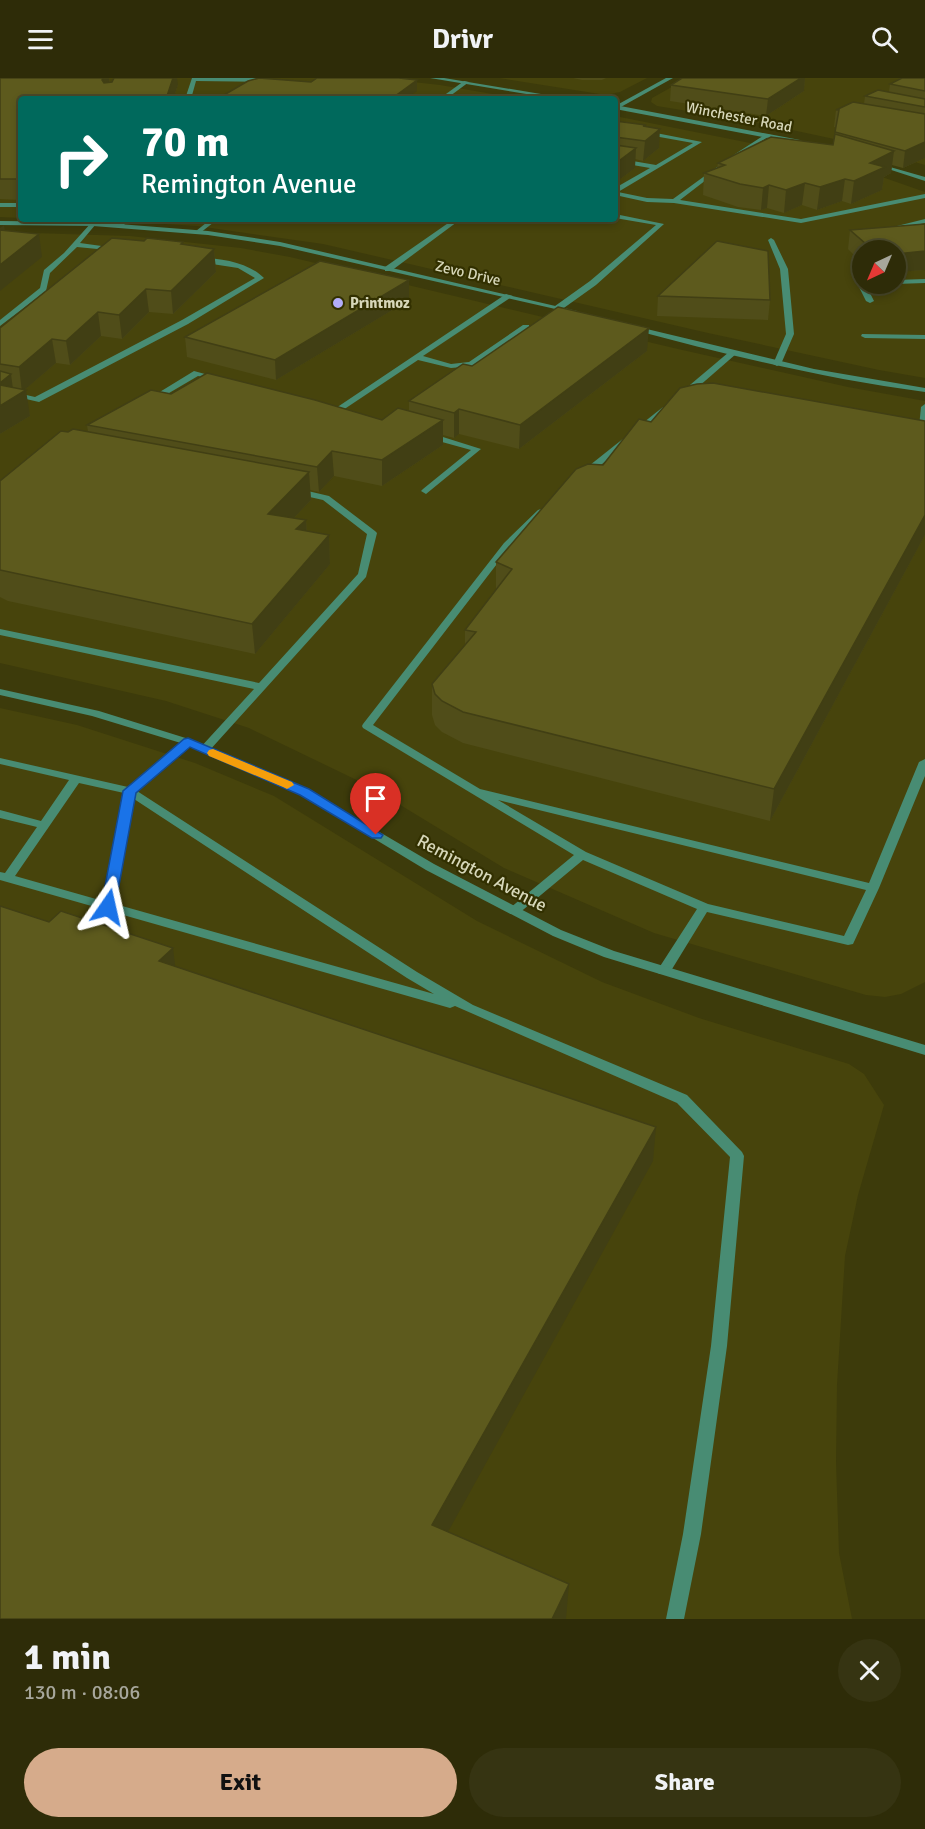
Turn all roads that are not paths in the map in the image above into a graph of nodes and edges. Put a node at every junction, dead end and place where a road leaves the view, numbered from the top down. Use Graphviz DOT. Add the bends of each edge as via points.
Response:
graph roads {
  1 [pos="433,78"];
  2 [pos="670,78"];
  3 [pos="194,79"];
  4 [pos="280,80"];
  5 [pos="466,82"];
  6 [pos="189,96"];
  7 [pos="446,96"];
  8 [pos="550,96"];
  9 [pos="618,106"];
  10 [pos="618,107"];
  11 [pos="618,128"];
  12 [pos="768,135"];
  13 [pos="807,144"];
  14 [pos="618,160"];
  15 [pos="870,161"];
  16 [pos="658,167"];
  17 [pos="925,179"];
  18 [pos="618,190"];
  19 [pos="618,193"];
  20 [pos="925,196"];
  21 [pos="674,201"];
  22 [pos="0,205"];
  23 [pos="18,205"];
  24 [pos="618,217"];
  25 [pos="925,221"];
  26 [pos="124,222"];
  27 [pos="211,222"];
  28 [pos="454,222"];
  29 [pos="0,223"];
  30 [pos="93,224"];
  31 [pos="879,231"];
  32 [pos="198,232"];
  33 [pos="771,240"];
  34 [pos="76,246"];
  35 [pos="122,250"];
  36 [pos="192,259"];
  37 [pos="388,268"];
  38 [pos="925,281"];
  39 [pos="906,282"];
  40 [pos="866,294"];
  41 [pos="509,296"];
  42 [pos="870,302"];
  43 [pos="558,308"];
  44 [pos="581,314"];
  45 [pos="0,324"];
  46 [pos="627,326"];
  47 [pos="526,327"];
  48 [pos="865,336"];
  49 [pos="925,337"];
  50 [pos="732,354"];
  51 [pos="417,357"];
  52 [pos="777,364"];
  53 [pos="229,381"];
  54 [pos="696,385"];
  55 [pos="707,387"];
  56 [pos="925,390"];
  57 [pos="0,391"];
  58 [pos="140,405"];
  59 [pos="327,407"];
  60 [pos="925,407"];
  61 [pos="337,410"];
  62 [pos="348,413"];
  63 [pos="911,426"];
  64 [pos="924,427"];
  65 [pos="413,431"];
  66 [pos="575,482"];
  67 [pos="282,489"];
  68 [pos="426,491"];
  69 [pos="548,504"];
  70 [pos="0,632"];
  71 [pos="261,687"];
  72 [pos="0,692"];
  73 [pos="188,742"];
  74 [pos="205,749"];
  75 [pos="0,761"];
  76 [pos="925,762"];
  77 [pos="76,779"];
  78 [pos="466,788"];
  79 [pos="130,791"];
  80 [pos="0,814"];
  81 [pos="44,825"];
  82 [pos="582,855"];
  83 [pos="4,877"];
  84 [pos="873,888"];
  85 [pos="108,907"];
  86 [pos="704,907"];
  87 [pos="514,912"];
  88 [pos="664,971"];
  89 [pos="468,1008"];
  90 [pos="925,1050"];
  91 [pos="675,1619"];
  1 -- 5 [label="street"];
  2 -- 9 [label="street"];
  3 -- 4 [label="street"];
  3 -- 6 [label="street"];
  5 -- 7 [label="street"];
  5 -- 8 [label="street"];
  10 -- 12 [label="street, Winchester Road"];
  11 -- 16 [label="street" via="699,142"];
  12 -- 13 [label="street, Winchester Road"];
  12 -- 21 [label="street"];
  14 -- 16 [label="street"];
  15 -- 17 [label="street"];
  16 -- 18 [label="street"];
  19 -- 21 [label="street"];
  20 -- 21 [label="street" via="801,221"];
  22 -- 23 [label="street"];
  24 -- 43 [label="street" via="661,224"];
  25 -- 31 [label="street"];
  26 -- 30 [label="street, Zevo Drive"];
  26 -- 32 [label="street, Zevo Drive"];
  27 -- 32 [label="street"];
  28 -- 37 [label="street"];
  29 -- 30 [label="street, Zevo Drive"];
  30 -- 34 [label="street"];
  32 -- 37 [label="street, Zevo Drive" via="280,244"];
  33 -- 52 [label="street" via="784,269 790,334"];
  34 -- 35 [label="street"];
  34 -- 45 [label="street" via="47,272 43,289"];
  36 -- 57 [label="street" via="246,269 260,278 36,400"];
  37 -- 41 [label="street, Zevo Drive"];
  38 -- 39 [label="street"];
  40 -- 42 [label="street"];
  41 -- 43 [label="street, Zevo Drive"];
  41 -- 51 [label="street"];
  43 -- 44 [label="street, Zevo Drive"];
  46 -- 50 [label="street"];
  47 -- 51 [label="street" via="471,364 451,366"];
  48 -- 49 [label="street"];
  50 -- 52 [label="street"];
  50 -- 54 [label="street"];
  51 -- 61 [label="street"];
  52 -- 56 [label="street"];
  53 -- 58 [label="street" via="197,373"];
  54 -- 55 [label="street"];
  54 -- 66 [label="street"];
  59 -- 61 [label="street"];
  60 -- 64 [label="street"];
  61 -- 62 [label="street"];
  63 -- 64 [label="street"];
  65 -- 68 [label="street" via="477,449"];
  67 -- 71 [label="street" via="326,498 372,533 363,576"];
  69 -- 78 [label="street" via="507,544 367,726"];
  70 -- 71 [label="street"];
  71 -- 74 [label="street"];
  72 -- 73 [label="street, Remington Avenue" via="95,713"];
  73 -- 74 [label="street, Remington Avenue"];
  73 -- 79 [label="street"];
  74 -- 87 [label="street, Remington Avenue" via="304,792"];
  75 -- 77 [label="street"];
  76 -- 84 [label="street"];
  77 -- 79 [label="street"];
  77 -- 81 [label="street"];
  78 -- 82 [label="street"];
  78 -- 84 [label="street"];
  79 -- 85 [label="street"];
  79 -- 89 [label="street"];
  80 -- 81 [label="street"];
  81 -- 83 [label="street"];
  82 -- 86 [label="street"];
  82 -- 87 [label="street"];
  83 -- 85 [label="street"];
  84 -- 86 [label="street" via="848,941"];
  85 -- 89 [label="street"];
  86 -- 88 [label="street"];
  87 -- 88 [label="street, Remington Avenue" via="598,950"];
  88 -- 90 [label="street, Remington Avenue"];
  89 -- 91 [label="street" via="682,1099 737,1156 719,1346 692,1534"];
}
